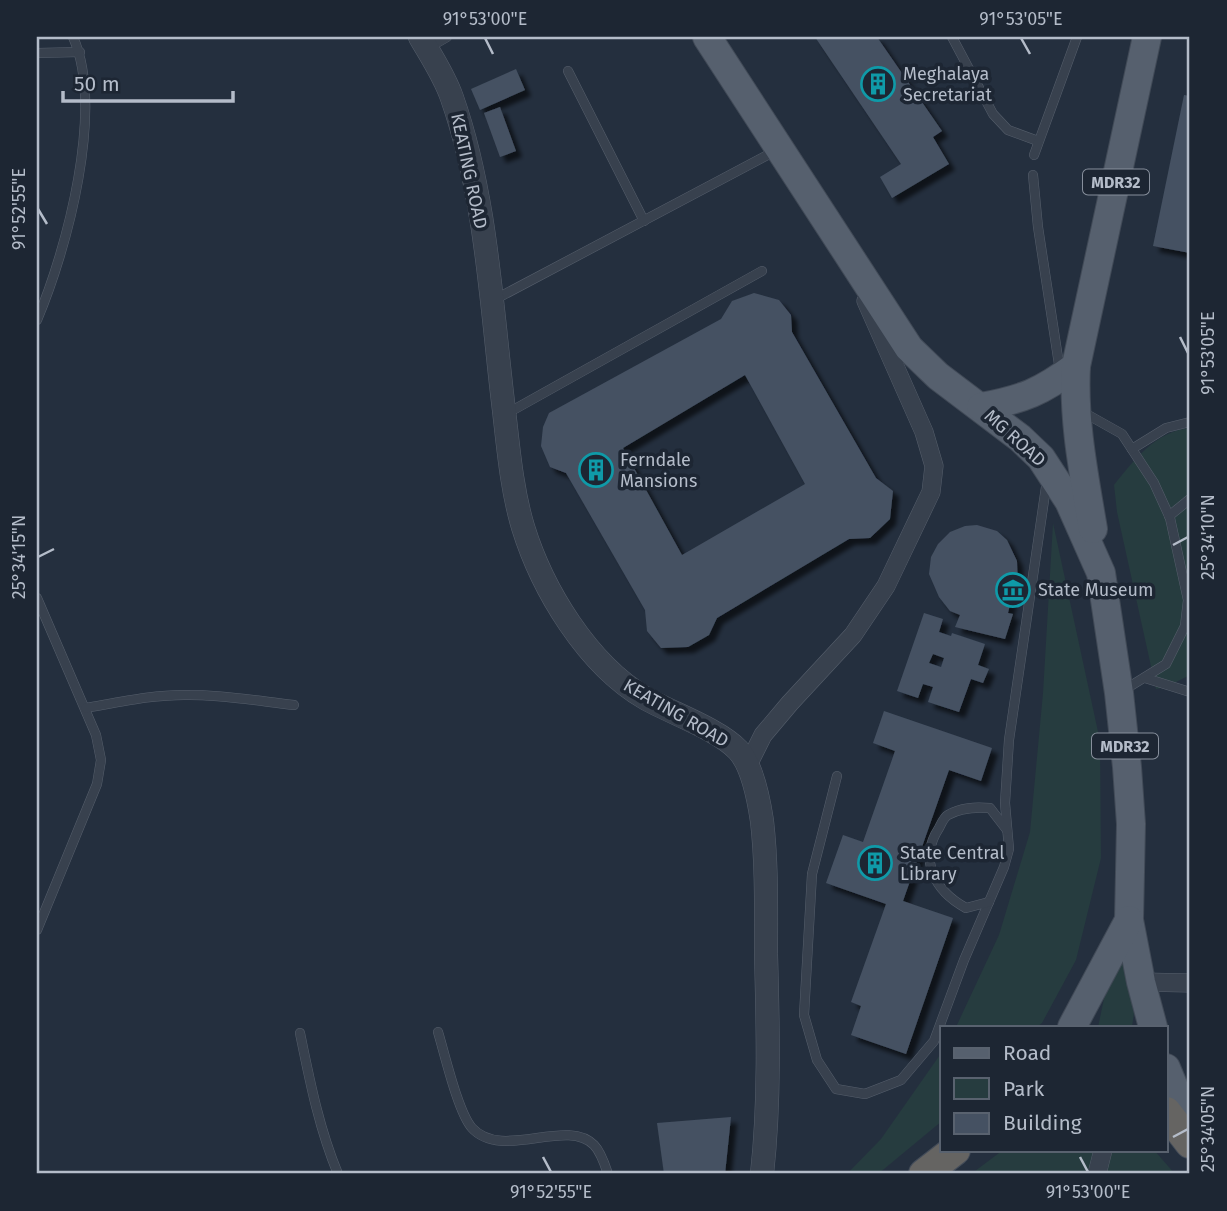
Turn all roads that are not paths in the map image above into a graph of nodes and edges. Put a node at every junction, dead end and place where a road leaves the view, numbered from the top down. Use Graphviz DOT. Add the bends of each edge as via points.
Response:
graph roads {
  1 [pos="74,37"];
  2 [pos="447,37"];
  3 [pos="707,37"];
  4 [pos="952,37"];
  5 [pos="1077,37"];
  6 [pos="1147,37"];
  7 [pos="423,43"];
  8 [pos="80,52"];
  9 [pos="37,53"];
  10 [pos="568,71"];
  11 [pos="1038,141"];
  12 [pos="778,149"];
  13 [pos="1034,155"];
  14 [pos="1033,175"];
  15 [pos="644,221"];
  16 [pos="840,243"];
  17 [pos="762,271"];
  18 [pos="491,302"];
  19 [pos="37,320"];
  20 [pos="1069,372"];
  21 [pos="981,407"];
  22 [pos="1077,409"];
  23 [pos="504,415"];
  24 [pos="1190,422"];
  25 [pos="1132,449"];
  26 [pos="1048,467"];
  27 [pos="1190,499"];
  28 [pos="1169,516"];
  29 [pos="1185,566"];
  30 [pos="1101,573"];
  31 [pos="37,598"];
  32 [pos="1146,678"];
  33 [pos="1119,692"];
  34 [pos="1190,692"];
  35 [pos="294,705"];
  36 [pos="86,708"];
  37 [pos="747,767"];
  38 [pos="837,776"];
  39 [pos="1008,831"];
  40 [pos="989,902"];
  41 [pos="1129,920"];
  42 [pos="37,930"];
  43 [pos="1141,982"];
  44 [pos="1190,982"];
  45 [pos="1073,1026"];
  46 [pos="1153,1026"];
  47 [pos="438,1032"];
  48 [pos="300,1033"];
  49 [pos="1168,1073"];
  50 [pos="1168,1115"];
  51 [pos="1190,1126"];
  52 [pos="1190,1143"];
  53 [pos="952,1152"];
  54 [pos="1103,1152"];
  55 [pos="338,1174"];
  56 [pos="608,1174"];
  57 [pos="762,1174"];
  58 [pos="924,1174"];
  59 [pos="1097,1174"];
  1 -- 8 [label="lane"];
  2 -- 7 [label="lane"];
  3 -- 12 [label="main road, MG ROAD"];
  4 -- 11 [label="lane" via="993,114 1008,130"];
  5 -- 11 [label="lane"];
  6 -- 20 [label="main road, MDR32"];
  7 -- 18 [label="street, KEATING ROAD" via="452,96 471,165"];
  8 -- 9 [label="lane"];
  8 -- 19 [label="lane" via="87,92 83,144 52,284"];
  10 -- 15 [label="lane"];
  11 -- 13 [label="lane"];
  12 -- 15 [label="lane"];
  12 -- 16 [label="main road, MG ROAD"];
  14 -- 20 [label="lane" via="1038,227"];
  15 -- 18 [label="lane"];
  16 -- 21 [label="main road, MG ROAD" via="909,348"];
  16 -- 37 [label="street" via="924,432 934,466 932,492 886,586 853,635 763,735"];
  17 -- 23 [label="lane"];
  18 -- 23 [label="street, KEATING ROAD"];
  20 -- 21 [label="main road" via="1017,401"];
  20 -- 22 [label="main road, MDR32"];
  21 -- 26 [label="main road, MG ROAD"];
  22 -- 25 [label="lane" via="1122,434"];
  22 -- 30 [label="main road, MDR32"];
  23 -- 37 [label="street, KEATING ROAD" via="523,526 545,583 590,651 642,696 720,736 739,752"];
  24 -- 25 [label="lane" via="1166,428"];
  25 -- 28 [label="lane"];
  26 -- 30 [label="main road, MG ROAD" via="1069,501"];
  26 -- 39 [label="lane" via="1009,740"];
  27 -- 28 [label="lane"];
  28 -- 29 [label="lane"];
  29 -- 32 [label="lane" via="1185,626 1166,664"];
  30 -- 33 [label="main road, MG ROAD / MDR32"];
  31 -- 36 [label="lane"];
  32 -- 33 [label="lane"];
  32 -- 34 [label="lane"];
  33 -- 41 [label="main road, MG ROAD / MDR32" via="1131,824"];
  35 -- 36 [label="lane" via="187,695"];
  36 -- 42 [label="lane" via="101,760 97,784"];
  37 -- 57 [label="street, KEATING ROAD" via="762,823 765,875 767,1130"];
  38 -- 40 [label="lane" via="812,874 804,1015 817,1060 836,1089 865,1094 901,1080 934,1041"];
  39 -- 40 [label="lane" via="1009,849"];
  39 -- 40 [label="lane" via="990,808 971,807 947,815 931,839 930,863 937,885 948,899 965,908"];
  41 -- 43 [label="main road, MG ROAD / MDR32"];
  41 -- 45 [label="main road, MG ROAD / MDR32"];
  43 -- 44 [label="street"];
  43 -- 46 [label="main road, MG ROAD / MDR32"];
  47 -- 56 [label="lane" via="461,1107 482,1138 503,1142 580,1137 594,1145"];
  48 -- 55 [label="lane" via="313,1098"];
  49 -- 51 [label="main road"];
  50 -- 52 [label="highway"];
  53 -- 58 [label="highway"];
  54 -- 59 [label="street"];
}
